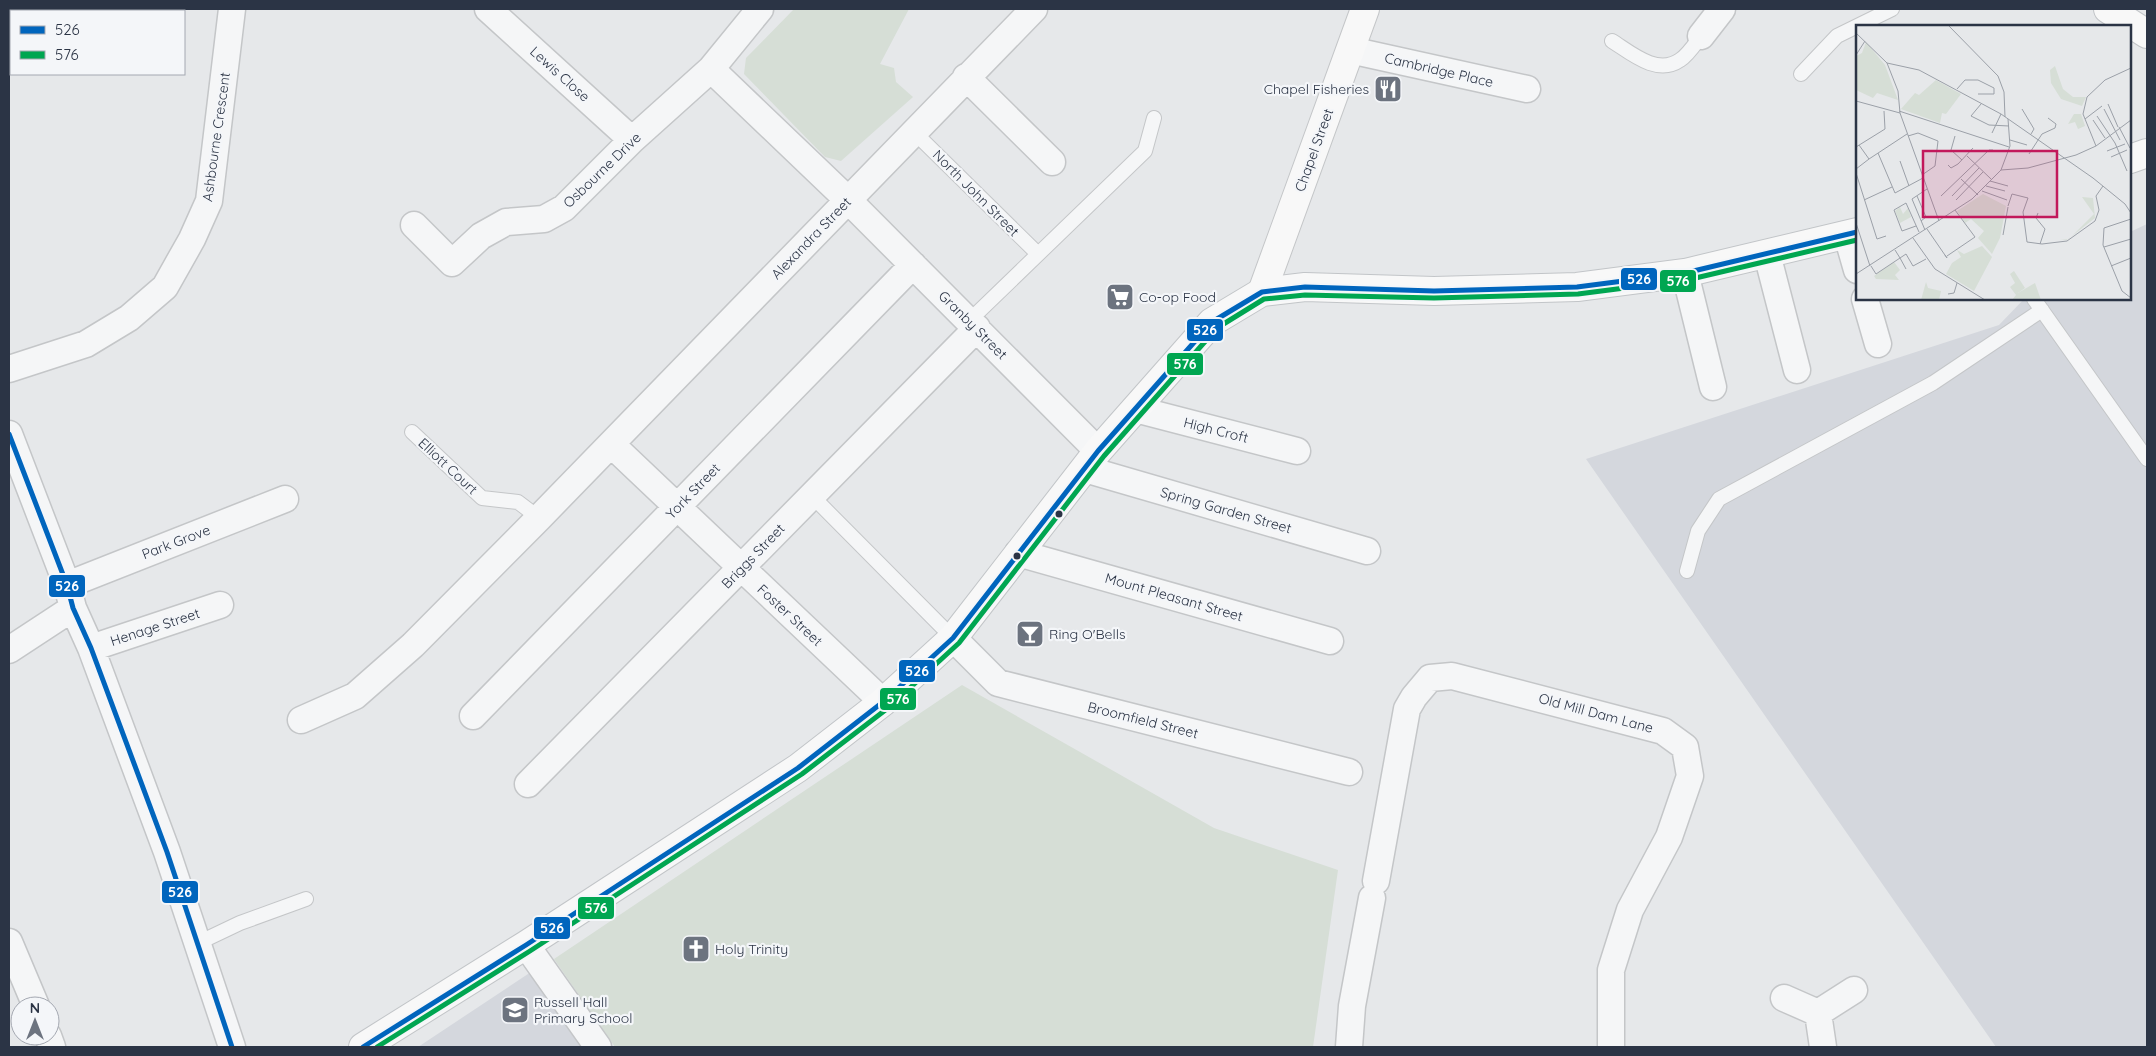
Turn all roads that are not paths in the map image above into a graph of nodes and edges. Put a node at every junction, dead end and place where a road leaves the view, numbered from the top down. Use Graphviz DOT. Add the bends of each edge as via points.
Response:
graph roads {
  1 [pos="232,9"];
  2 [pos="488,9"];
  3 [pos="760,9"];
  4 [pos="1034,9"];
  5 [pos="1365,9"];
  6 [pos="1722,9"];
  7 [pos="1892,9"];
  8 [pos="2108,9"];
  9 [pos="1859,25"];
  10 [pos="1856,27"];
  11 [pos="2147,34"];
  12 [pos="1701,36"];
  13 [pos="1612,41"];
  14 [pos="1350,50"];
  15 [pos="711,69"];
  16 [pos="1801,74"];
  17 [pos="966,78"];
  18 [pos="1527,89"];
  19 [pos="1154,118"];
  20 [pos="914,132"];
  21 [pos="632,140"];
  22 [pos="2147,153"];
  23 [pos="2131,159"];
  24 [pos="1052,162"];
  25 [pos="848,200"];
  26 [pos="414,225"];
  27 [pos="1852,234"];
  28 [pos="1038,254"];
  29 [pos="1767,254"];
  30 [pos="1856,263"];
  31 [pos="913,265"];
  32 [pos="1685,273"];
  33 [pos="1262,292"];
  34 [pos="1865,300"];
  35 [pos="2035,300"];
  36 [pos="2042,310"];
  37 [pos="973,324"];
  38 [pos="1878,344"];
  39 [pos="9,369"];
  40 [pos="1797,370"];
  41 [pos="1713,386"];
  42 [pos="1135,409"];
  43 [pos="412,432"];
  44 [pos="9,434"];
  45 [pos="611,444"];
  46 [pos="1297,451"];
  47 [pos="2147,458"];
  48 [pos="1091,460"];
  49 [pos="812,496"];
  50 [pos="285,499"];
  51 [pos="677,507"];
  52 [pos="539,518"];
  53 [pos="1367,551"];
  54 [pos="1018,553"];
  55 [pos="741,568"];
  56 [pos="1687,571"];
  57 [pos="70,596"];
  58 [pos="220,605"];
  59 [pos="953,638"];
  60 [pos="1330,641"];
  61 [pos="91,648"];
  62 [pos="9,650"];
  63 [pos="883,702"];
  64 [pos="473,716"];
  65 [pos="301,720"];
  66 [pos="1350,772"];
  67 [pos="528,784"];
  68 [pos="306,898"];
  69 [pos="9,942"];
  70 [pos="198,943"];
  71 [pos="526,945"];
  72 [pos="1854,990"];
  73 [pos="32,996"];
  74 [pos="1784,998"];
  75 [pos="1818,1012"];
  76 [pos="232,1047"];
  77 [pos="363,1047"];
  78 [pos="598,1047"];
  79 [pos="1349,1047"];
  80 [pos="1611,1047"];
  81 [pos="1823,1047"];
  1 -- 39 [label="street, Ashbourne Crescent" via="209,201 165,287 129,318 86,344"];
  2 -- 21 [label="street, Lewis Close"];
  3 -- 15 [label="street, Osbourne Drive"];
  4 -- 17 [label="street, Alexandra Street"];
  5 -- 14 [label="main road, Chapel Street"];
  6 -- 12 [label="street"];
  7 -- 9 [label="lane"];
  8 -- 11 [label="main road"];
  10 -- 16 [label="lane" via="1837,36"];
  12 -- 13 [label="lane" via="1682,59 1670,66 1643,60"];
  14 -- 18 [label="street, Cambridge Place"];
  14 -- 33 [label="main road, Chapel Street"];
  15 -- 21 [label="street, Osbourne Drive"];
  15 -- 25 [label="street"];
  17 -- 20 [label="street, Alexandra Street"];
  17 -- 24 [label="street"];
  19 -- 28 [label="lane" via="1145,151"];
  20 -- 25 [label="street, Alexandra Street"];
  20 -- 28 [label="lane, North John Street"];
  21 -- 26 [label="street, Osbourne Drive" via="564,208 544,220 506,222 480,236 452,263"];
  22 -- 23 [label="main road"];
  25 -- 31 [label="street, Granby Street"];
  25 -- 45 [label="street, Alexandra Street"];
  27 -- 29 [label="main road"];
  27 -- 30 [label="street"];
  28 -- 37 [label="lane"];
  29 -- 32 [label="main road"];
  29 -- 40 [label="street"];
  31 -- 37 [label="street, Granby Street"];
  31 -- 51 [label="street, York Street"];
  32 -- 33 [label="main road" via="1577,287 1434,291 1305,287"];
  32 -- 41 [label="street"];
  33 -- 42 [label="main road" via="1212,322"];
  34 -- 38 [label="street"];
  35 -- 36 [label="lane"];
  36 -- 47 [label="lane"];
  36 -- 56 [label="lane" via="1933,383 1719,499 1698,530"];
  37 -- 48 [label="street, Granby Street"];
  37 -- 49 [label="street, Briggs Street"];
  42 -- 46 [label="street, High Croft"];
  42 -- 48 [label="main road"];
  43 -- 52 [label="lane, Elliott Court" via="482,498 518,502"];
  44 -- 57 [label="street"];
  45 -- 51 [label="street, Foster Street"];
  45 -- 52 [label="street, Alexandra Street"];
  48 -- 53 [label="street, Spring Garden Street"];
  48 -- 54 [label="main road"];
  49 -- 55 [label="street, Briggs Street"];
  49 -- 59 [label="lane"];
  50 -- 57 [label="street, Park Grove"];
  51 -- 55 [label="street, Foster Street"];
  51 -- 64 [label="street, York Street"];
  52 -- 65 [label="street, Alexandra Street" via="413,644 355,696"];
  54 -- 59 [label="main road"];
  54 -- 60 [label="street, Mount Pleasant Street"];
  55 -- 63 [label="street, Foster Street"];
  55 -- 67 [label="street, Briggs Street"];
  57 -- 61 [label="street"];
  57 -- 62 [label="street, Park Grove"];
  58 -- 61 [label="street, Henage Street"];
  59 -- 63 [label="main road"];
  59 -- 66 [label="street, Broomfield Street" via="998,683"];
  61 -- 70 [label="street"];
  63 -- 71 [label="main road" via="798,768"];
  68 -- 70 [label="lane"];
  69 -- 73 [label="street"];
  70 -- 76 [label="street"];
  71 -- 77 [label="main road"];
  71 -- 78 [label="street"];
  72 -- 75 [label="street"];
  74 -- 75 [label="street"];
  75 -- 81 [label="street"];
  79 -- 80 [label="street, Old Mill Dam Lane" via="1352,1006 1407,709 1430,678 1452,676 1663,730 1685,747 1690,776 1669,837 1630,910 1611,970"];
}
